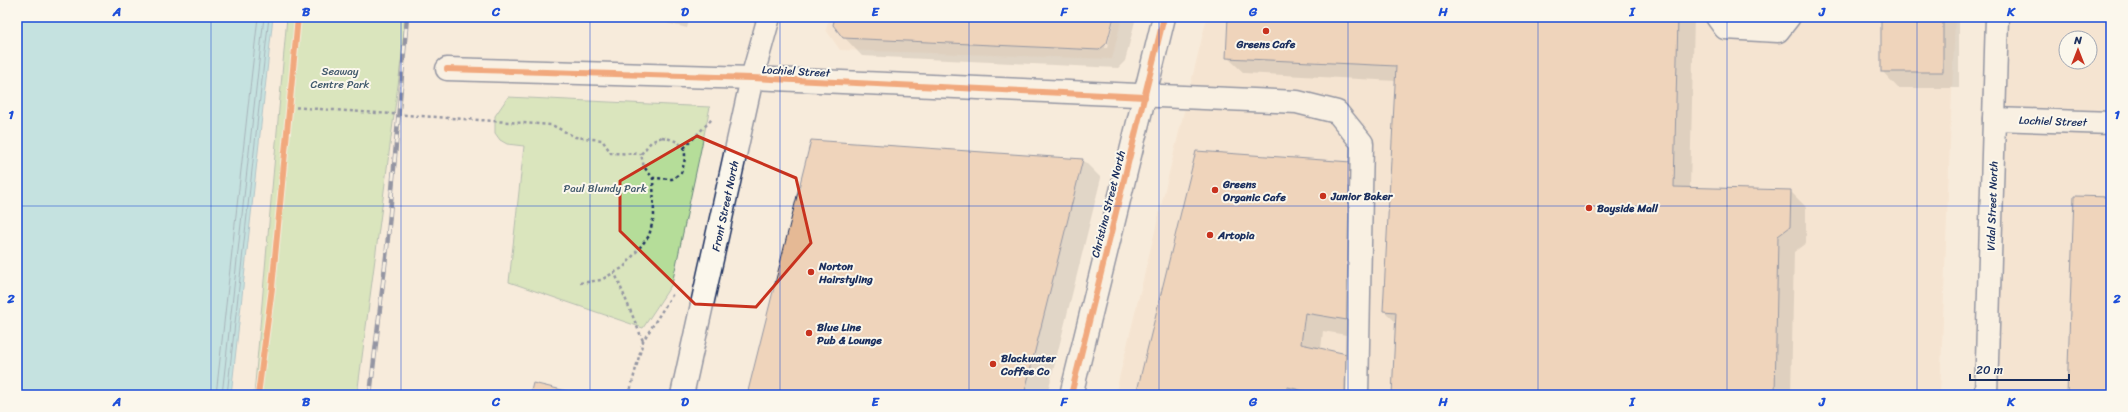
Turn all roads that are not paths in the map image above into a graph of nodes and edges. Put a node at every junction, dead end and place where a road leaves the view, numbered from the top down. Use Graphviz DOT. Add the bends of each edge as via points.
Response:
graph roads {
  1 [pos="769,17"];
  2 [pos="1164,17"];
  3 [pos="1717,17"];
  4 [pos="1789,17"];
  5 [pos="1997,17"];
  6 [pos="447,69"];
  7 [pos="752,78"];
  8 [pos="1145,97"];
  9 [pos="1994,119"];
  10 [pos="2111,123"];
  11 [pos="682,395"];
  12 [pos="1071,395"];
  13 [pos="1357,395"];
  14 [pos="1986,395"];
  1 -- 7 [label="street, Front Street North"];
  2 -- 8 [label="street, Christina Street North"];
  3 -- 4 [label="street" via="1725,28 1778,31"];
  5 -- 9 [label="street, Vidal Street North"];
  6 -- 7 [label="street, Lochiel Street"];
  7 -- 8 [label="street, Lochiel Street"];
  7 -- 11 [label="street, Front Street North"];
  8 -- 12 [label="street, Christina Street North"];
  8 -- 13 [label="street, Lochiel Street" via="1297,102 1337,112 1362,143"];
  9 -- 10 [label="street, Lochiel Street"];
  9 -- 14 [label="street, Vidal Street North"];
}
